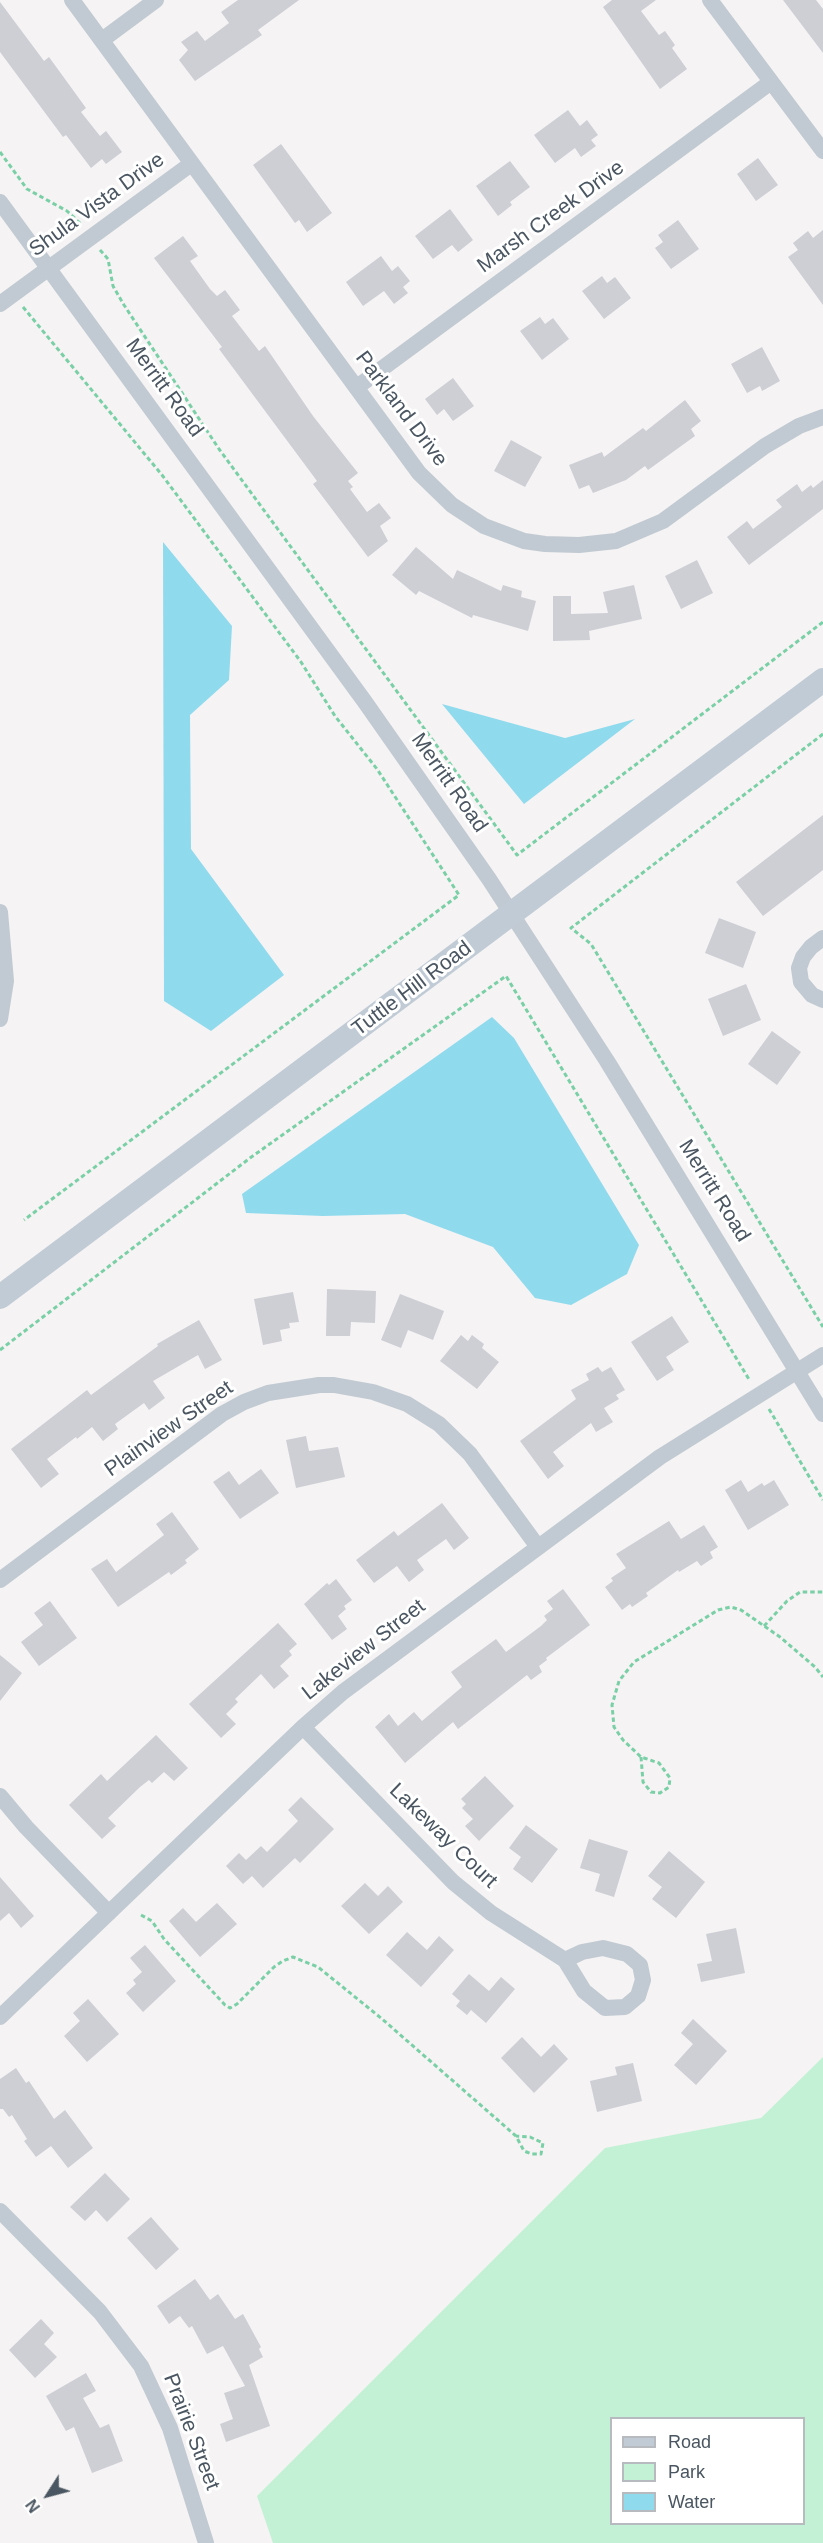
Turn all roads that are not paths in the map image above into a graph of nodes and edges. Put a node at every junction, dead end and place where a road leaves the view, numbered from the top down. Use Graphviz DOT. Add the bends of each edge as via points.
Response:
graph roads {
  1 [pos="72,0"];
  2 [pos="156,0"];
  3 [pos="710,0"];
  4 [pos="102,40"];
  5 [pos="771,82"];
  6 [pos="823,151"];
  7 [pos="191,164"];
  8 [pos="0,202"];
  9 [pos="48,268"];
  10 [pos="6,299"];
  11 [pos="357,387"];
  12 [pos="823,417"];
  13 [pos="823,680"];
  14 [pos="0,912"];
  15 [pos="512,915"];
  16 [pos="823,938"];
  17 [pos="823,1000"];
  18 [pos="0,1018"];
  19 [pos="0,1296"];
  20 [pos="823,1355"];
  21 [pos="797,1371"];
  22 [pos="823,1414"];
  23 [pos="538,1546"];
  24 [pos="0,1580"];
  25 [pos="303,1726"];
  26 [pos="0,1796"];
  27 [pos="109,1914"];
  28 [pos="565,1960"];
  29 [pos="0,2017"];
  30 [pos="0,2211"];
  31 [pos="206,2543"];
  1 -- 4 [label="street, Parkland Drive"];
  2 -- 4 [label="street"];
  3 -- 5 [label="street"];
  4 -- 7 [label="street, Parkland Drive"];
  5 -- 6 [label="street"];
  5 -- 11 [label="street, Marsh Creek Drive"];
  7 -- 9 [label="street, Shula Vista Drive"];
  7 -- 11 [label="street, Parkland Drive"];
  8 -- 9 [label="street, Merritt Road"];
  9 -- 10 [label="street, Shula Vista Drive"];
  9 -- 15 [label="street, Merritt Road" via="365,702"];
  11 -- 12 [label="street, Parkland Drive" via="419,473 444,499 484,526 524,541 545,544 616,541 663,521 765,446"];
  13 -- 15 [label="main road, Tuttle Hill Road"];
  14 -- 18 [label="street" via="6,981"];
  15 -- 19 [label="main road, Tuttle Hill Road"];
  15 -- 21 [label="street, Merritt Road"];
  16 -- 17 [label="street" via="807,952 799,968 801,982"];
  20 -- 21 [label="street, Lakeview Street"];
  21 -- 22 [label="street, Merritt Road"];
  21 -- 23 [label="street, Lakeview Street" via="660,1457"];
  23 -- 24 [label="street, Plainview Street" via="470,1454 439,1424 407,1404 373,1392 319,1385 268,1394 222,1414"];
  23 -- 25 [label="street, Lakeview Street"];
  25 -- 27 [label="street, Lakeview Street"];
  25 -- 28 [label="street, Lakeway Court" via="453,1882 491,1913"];
  26 -- 27 [label="street"];
  27 -- 29 [label="street, Lakeview Street"];
  28 -- 28 [label="street, Lakeway Court" via="584,1991 604,2008 625,2007 638,1996 643,1980 640,1965 627,1954 603,1948"];
  30 -- 31 [label="street, Prairie Street" via="100,2312 141,2366 170,2428"];
}
